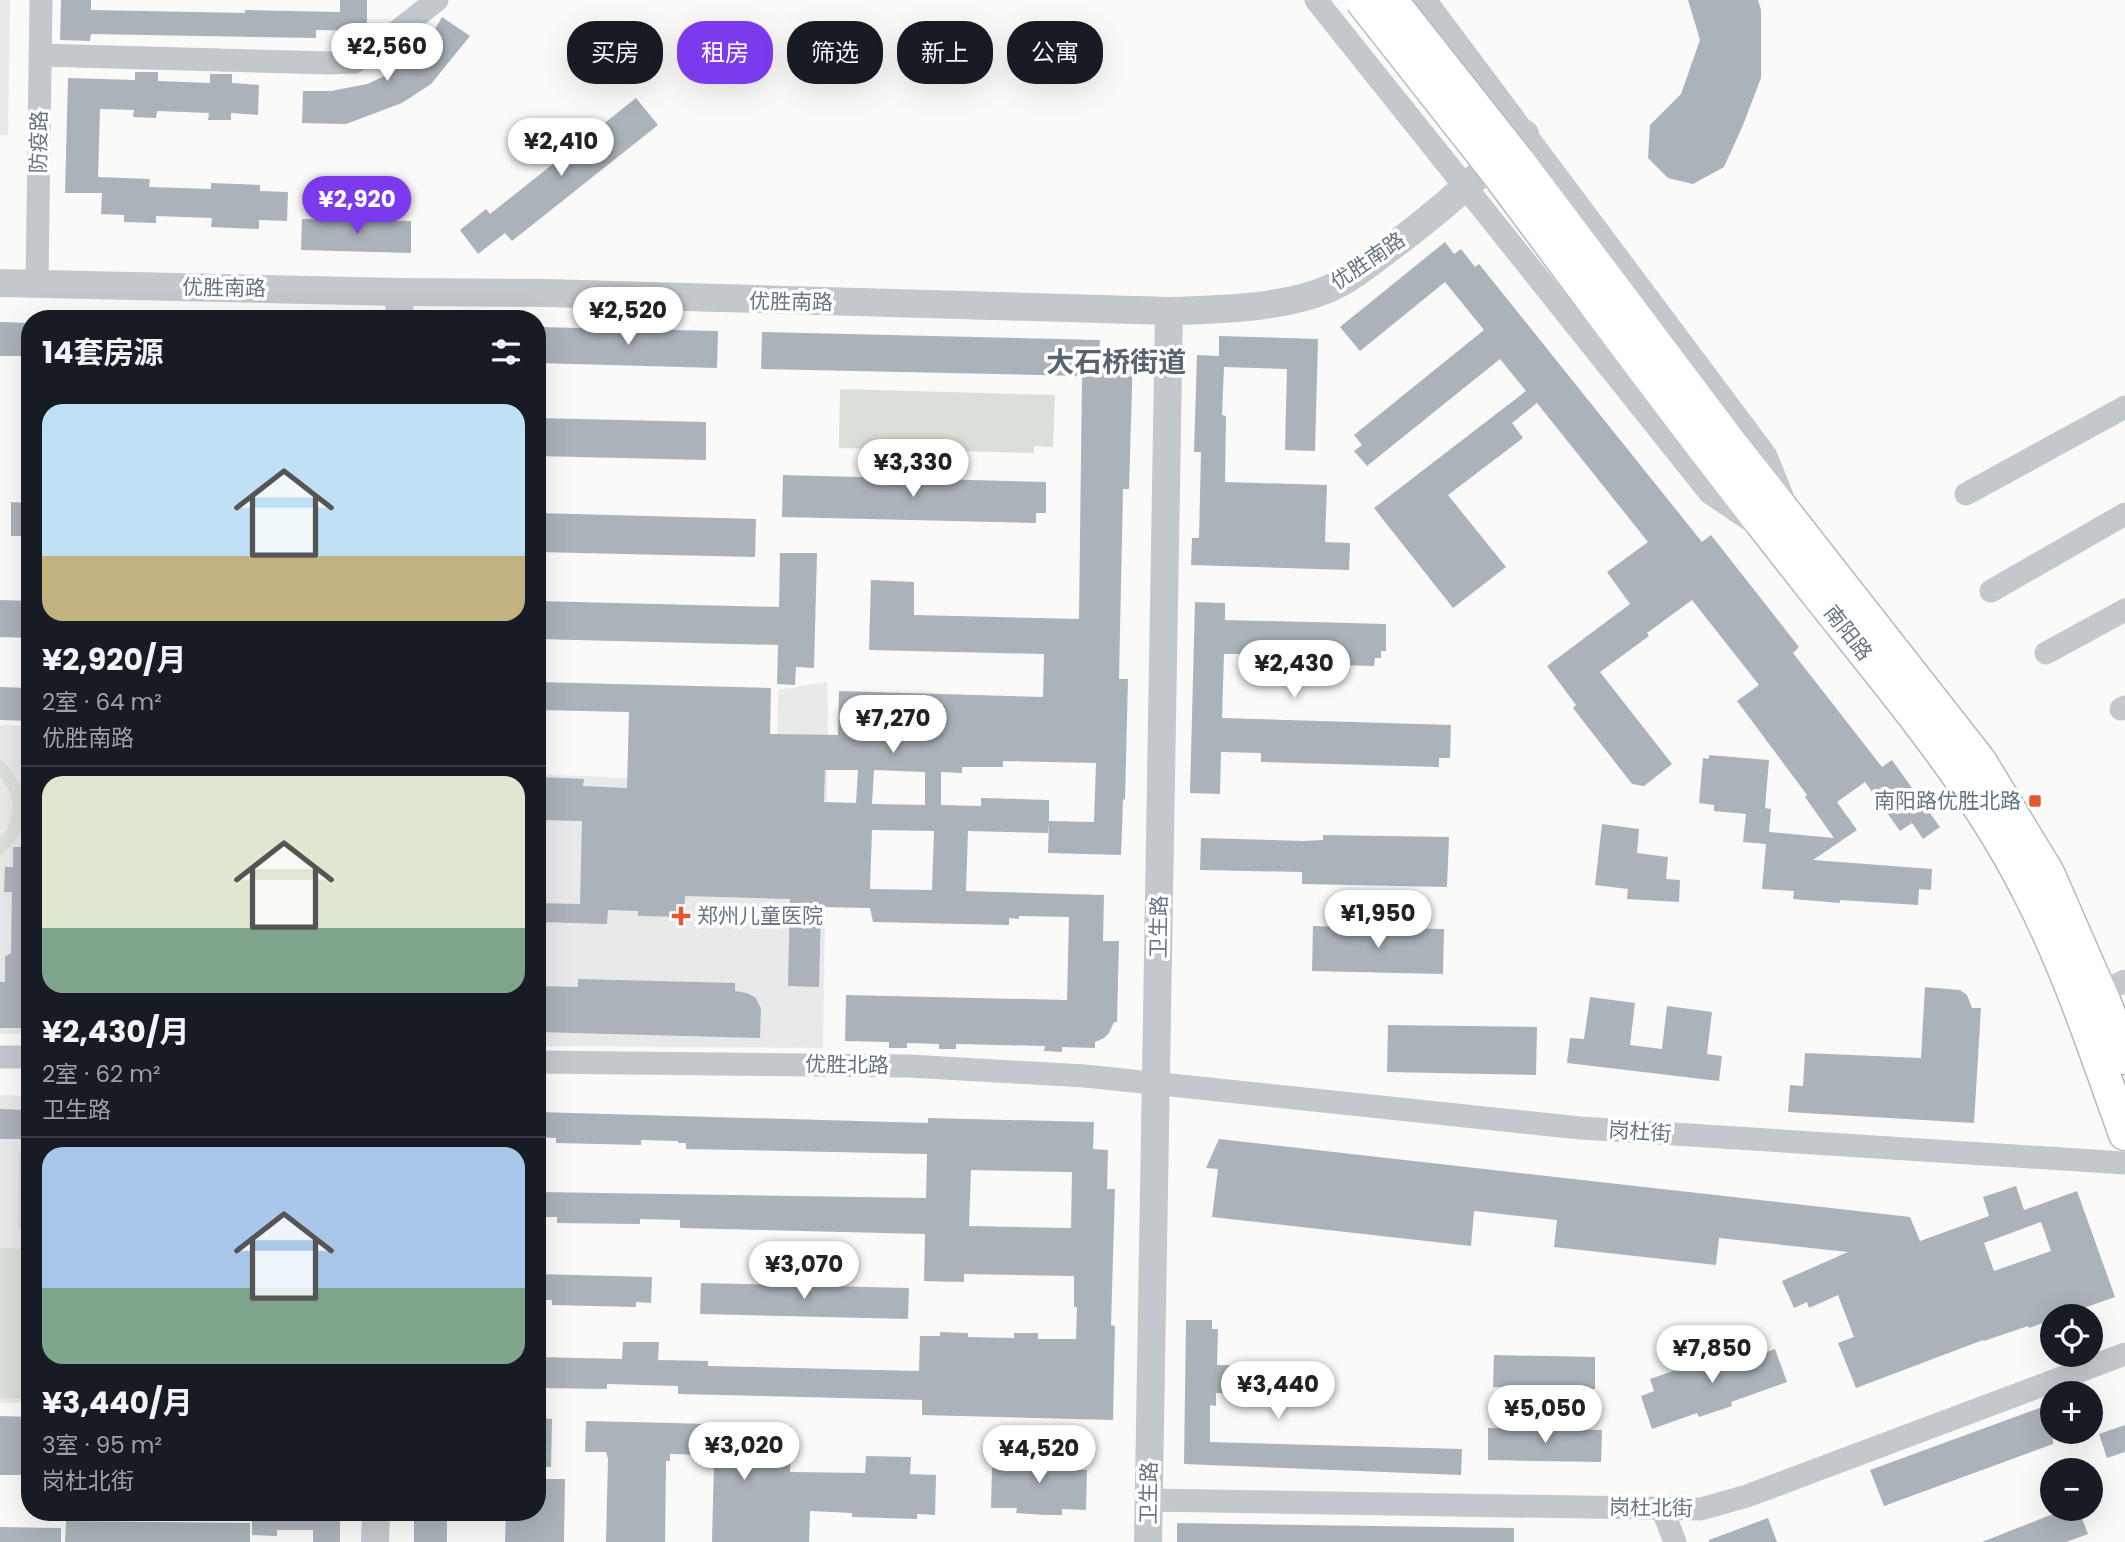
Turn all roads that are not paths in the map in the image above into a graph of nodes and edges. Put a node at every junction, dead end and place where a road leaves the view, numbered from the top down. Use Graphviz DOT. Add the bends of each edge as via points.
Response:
graph roads {
  1 [pos="41,0"];
  2 [pos="437,0"];
  3 [pos="1316,0"];
  4 [pos="1361,0"];
  5 [pos="1391,0"];
  6 [pos="1425,0"];
  7 [pos="40,55"];
  8 [pos="1514,157"];
  9 [pos="1465,187"];
  10 [pos="0,283"];
  11 [pos="37,284"];
  12 [pos="400,305"];
  13 [pos="1169,311"];
  14 [pos="2125,407"];
  15 [pos="1966,494"];
  16 [pos="2125,514"];
  17 [pos="1780,527"];
  18 [pos="1991,591"];
  19 [pos="2125,610"];
  20 [pos="2046,653"];
  21 [pos="2101,992"];
  22 [pos="0,1057"];
  23 [pos="21,1057"];
  24 [pos="2125,1058"];
  25 [pos="546,1062"];
  26 [pos="1156,1083"];
  27 [pos="2125,1134"];
  28 [pos="2125,1163"];
  29 [pos="2125,1354"];
  30 [pos="1149,1500"];
  31 [pos="1662,1508"];
  32 [pos="376,1521"];
  33 [pos="375,1542"];
  34 [pos="1148,1542"];
  35 [pos="1675,1542"];
  1 -- 7 [label="street, 防疫路"];
  2 -- 7 [label="street" via="354,62"];
  3 -- 9 [label="street"];
  4 -- 8 [label="main road, bridge"];
  5 -- 8 [label="main road, bridge"];
  6 -- 8 [label="street"];
  7 -- 11 [label="street, 防疫路"];
  8 -- 9 [label="street, 优胜南路"];
  8 -- 17 [label="main road, 南阳路" via="1709,457"];
  8 -- 17 [label="street" via="1766,456"];
  9 -- 13 [label="street, 优胜南路" via="1354,275 1326,290 1252,305"];
  9 -- 17 [label="street" via="1710,493"];
  10 -- 11 [label="street, 优胜南路"];
  11 -- 12 [label="street, 优胜南路"];
  12 -- 13 [label="street, 优胜南路" via="547,293"];
  13 -- 26 [label="street, 卫生路"];
  14 -- 15 [label="street"];
  16 -- 18 [label="street"];
  17 -- 21 [label="main road, 南阳路" via="1980,761 2048,873"];
  19 -- 20 [label="street"];
  21 -- 24 [label="main road, 南阳路"];
  21 -- 27 [label="main road, 南阳路"];
  22 -- 23 [label="street"];
  25 -- 26 [label="street, 优胜北路" via="909,1066"];
  26 -- 28 [label="street, 岗杜街" via="1580,1128"];
  26 -- 30 [label="street, 卫生路"];
  29 -- 31 [label="street, 岗杜北街" via="1748,1496 1701,1509"];
  30 -- 31 [label="street, 岗杜北街"];
  30 -- 34 [label="street, 卫生路"];
  31 -- 35 [label="street"];
  32 -- 33 [label="street"];
}
